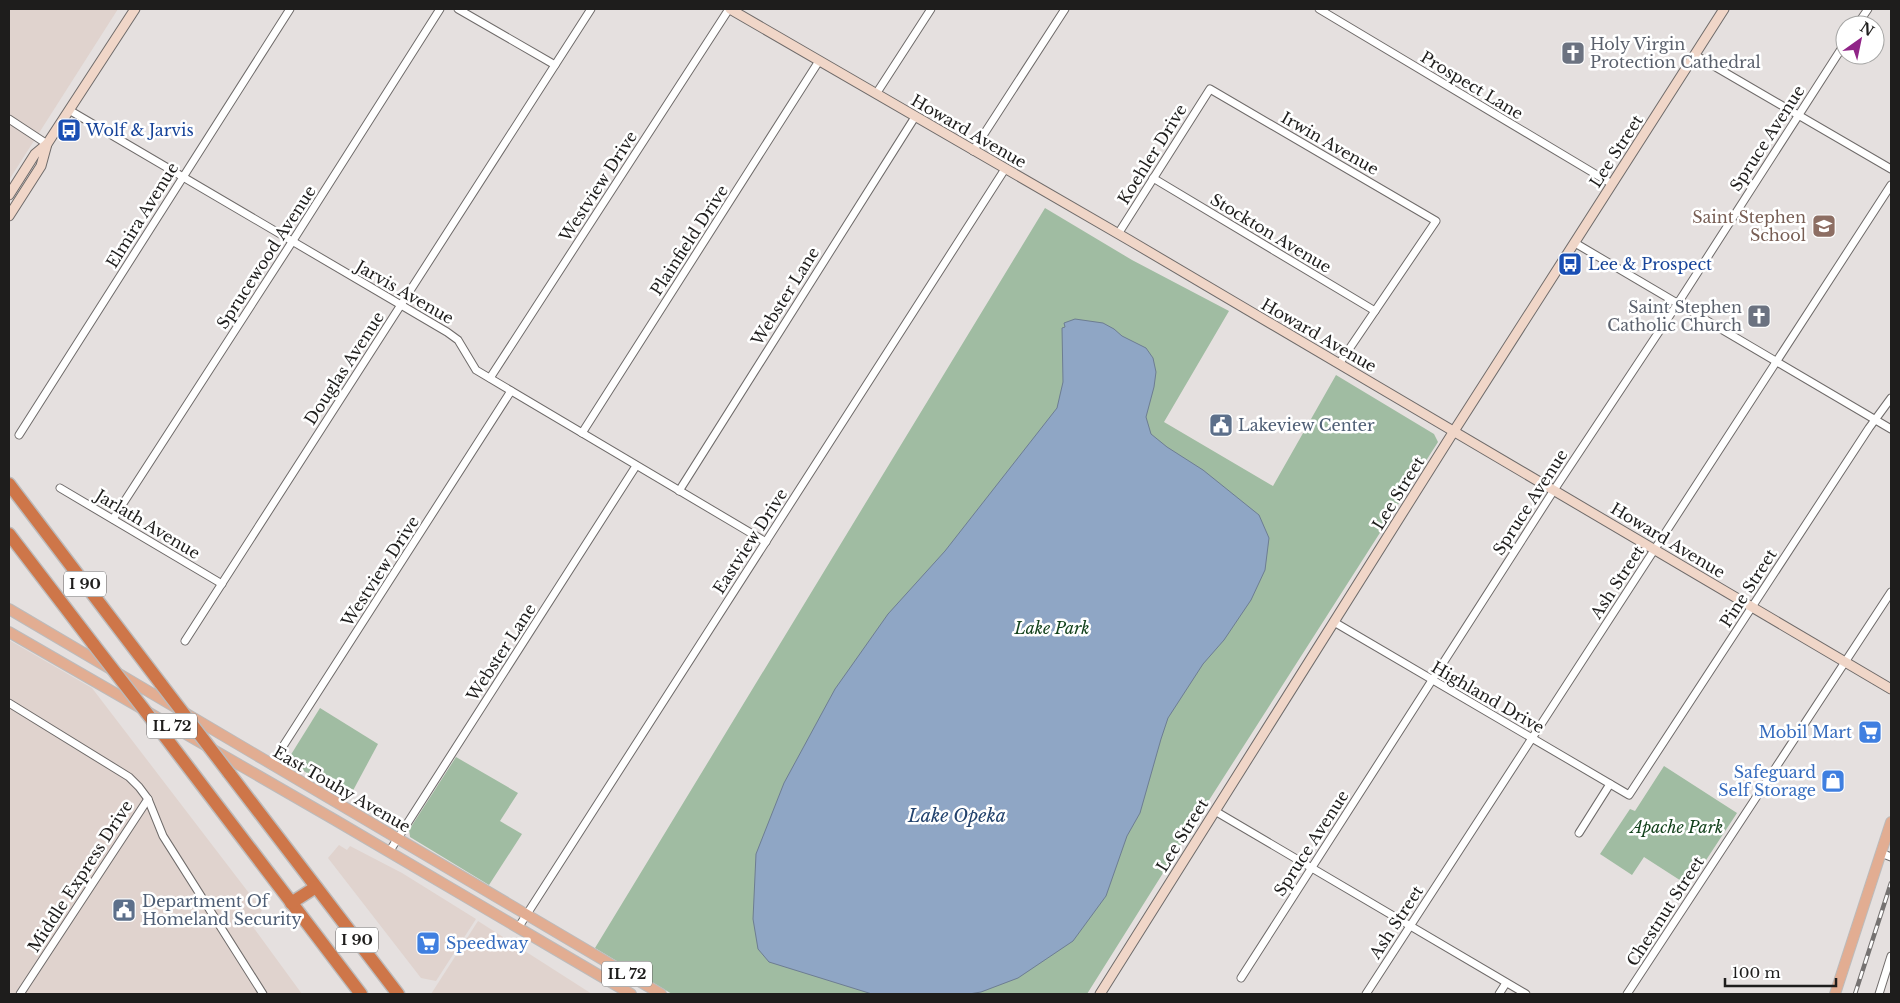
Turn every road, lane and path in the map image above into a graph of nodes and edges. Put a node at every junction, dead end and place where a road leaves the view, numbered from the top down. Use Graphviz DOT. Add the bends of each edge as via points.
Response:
graph roads {
  1 [pos="135,9"];
  2 [pos="290,9"];
  3 [pos="440,9"];
  4 [pos="458,9"];
  5 [pos="591,9"];
  6 [pos="729,9"];
  7 [pos="931,9"];
  8 [pos="1065,9"];
  9 [pos="1319,9"];
  10 [pos="1724,9"];
  11 [pos="1696,54"];
  12 [pos="1835,58"];
  13 [pos="819,61"];
  14 [pos="555,65"];
  15 [pos="1210,89"];
  16 [pos="876,94"];
  17 [pos="70,110"];
  18 [pos="1798,115"];
  19 [pos="915,117"];
  20 [pos="9,119"];
  21 [pos="47,144"];
  22 [pos="973,151"];
  23 [pos="1005,169"];
  24 [pos="1891,169"];
  25 [pos="183,177"];
  26 [pos="1154,178"];
  27 [pos="1612,184"];
  28 [pos="1891,185"];
  29 [pos="9,195"];
  30 [pos="9,216"];
  31 [pos="1118,234"];
  32 [pos="292,242"];
  33 [pos="1575,243"];
  34 [pos="1678,303"];
  35 [pos="400,305"];
  36 [pos="1375,311"];
  37 [pos="1777,362"];
  38 [pos="1339,364"];
  39 [pos="490,378"];
  40 [pos="512,391"];
  41 [pos="1891,398"];
  42 [pos="1876,419"];
  43 [pos="1891,428"];
  44 [pos="1454,431"];
  45 [pos="582,433"];
  46 [pos="18,435"];
  47 [pos="636,466"];
  48 [pos="9,484"];
  49 [pos="60,488"];
  50 [pos="678,490"];
  51 [pos="1554,490"];
  52 [pos="113,519"];
  53 [pos="9,534"];
  54 [pos="766,542"];
  55 [pos="1654,550"];
  56 [pos="222,584"];
  57 [pos="1891,592"];
  58 [pos="1752,607"];
  59 [pos="9,609"];
  60 [pos="1334,622"];
  61 [pos="9,632"];
  62 [pos="186,641"];
  63 [pos="1845,662"];
  64 [pos="1432,680"];
  65 [pos="1891,689"];
  66 [pos="9,703"];
  67 [pos="1531,738"];
  68 [pos="271,766"];
  69 [pos="1610,784"];
  70 [pos="1629,795"];
  71 [pos="148,799"];
  72 [pos="1215,811"];
  73 [pos="1891,822"];
  74 [pos="1579,833"];
  75 [pos="398,838"];
  76 [pos="389,852"];
  77 [pos="1886,855"];
  78 [pos="1311,867"];
  79 [pos="316,887"];
  80 [pos="291,903"];
  81 [pos="527,915"];
  82 [pos="1410,926"];
  83 [pos="518,928"];
  84 [pos="1891,956"];
  85 [pos="1890,967"];
  86 [pos="1241,978"];
  87 [pos="1506,983"];
  88 [pos="20,994"];
  89 [pos="263,994"];
  90 [pos="361,994"];
  91 [pos="398,994"];
  92 [pos="631,994"];
  93 [pos="661,994"];
  94 [pos="1100,994"];
  95 [pos="1366,994"];
  96 [pos="1499,994"];
  97 [pos="1526,994"];
  98 [pos="1627,994"];
  99 [pos="1835,994"];
  100 [pos="1879,994"];
  1 -- 17 [label="main road"];
  2 -- 25 [label="street, Elmira Avenue"];
  3 -- 32 [label="street, Sprucewood Avenue"];
  4 -- 14 [label="street"];
  5 -- 14 [label="street, Douglas Avenue"];
  6 -- 13 [label="main road, Howard Avenue"];
  6 -- 39 [label="street, Westview Drive"];
  7 -- 16 [label="street"];
  8 -- 22 [label="street"];
  9 -- 27 [label="street, Prospect Lane"];
  10 -- 11 [label="main road, Lee Street"];
  11 -- 18 [label="street"];
  11 -- 27 [label="main road, Lee Street"];
  12 -- 18 [label="street, Spruce Avenue"];
  13 -- 16 [label="main road, Howard Avenue"];
  13 -- 45 [label="street, Plainfield Drive"];
  14 -- 35 [label="street, Douglas Avenue"];
  15 -- 26 [label="street, Koehler Drive"];
  15 -- 36 [label="street, Irwin Avenue" via="1436,221"];
  16 -- 19 [label="main road, Howard Avenue"];
  17 -- 21 [label="main road"];
  17 -- 25 [label="street, Jarvis Avenue"];
  18 -- 24 [label="street"];
  18 -- 34 [label="street, Spruce Avenue"];
  19 -- 22 [label="main road, Howard Avenue"];
  19 -- 50 [label="street, Webster Lane"];
  20 -- 21 [label="street"];
  21 -- 29 [label="main road" via="35,154"];
  21 -- 30 [label="main road" via="41,166"];
  22 -- 23 [label="main road, Howard Avenue"];
  23 -- 31 [label="main road, Howard Avenue"];
  23 -- 54 [label="street, Eastview Drive"];
  25 -- 32 [label="street, Jarvis Avenue"];
  25 -- 46 [label="street, Elmira Avenue"];
  26 -- 31 [label="street, Koehler Drive"];
  26 -- 36 [label="street, Stockton Avenue"];
  27 -- 33 [label="main road, Lee Street"];
  28 -- 37 [label="street, Ash Street"];
  31 -- 38 [label="main road, Howard Avenue"];
  32 -- 35 [label="street, Jarvis Avenue"];
  32 -- 52 [label="street, Sprucewood Avenue"];
  33 -- 34 [label="street"];
  33 -- 44 [label="main road, Lee Street"];
  34 -- 37 [label="street"];
  34 -- 51 [label="street, Spruce Avenue"];
  35 -- 39 [label="street, Jarvis Avenue" via="458,340 476,370"];
  35 -- 56 [label="street, Douglas Avenue"];
  36 -- 38 [label="street"];
  37 -- 42 [label="street"];
  37 -- 55 [label="street, Ash Street"];
  38 -- 44 [label="main road, Howard Avenue"];
  39 -- 40 [label="street, Jarvis Avenue"];
  40 -- 45 [label="street, Jarvis Avenue"];
  40 -- 68 [label="street, Westview Drive"];
  41 -- 42 [label="street, Pine Street"];
  42 -- 43 [label="street"];
  42 -- 58 [label="street, Pine Street"];
  44 -- 51 [label="main road, Howard Avenue"];
  44 -- 60 [label="main road, Lee Street"];
  45 -- 47 [label="street, Jarvis Avenue"];
  47 -- 50 [label="street, Jarvis Avenue"];
  47 -- 75 [label="street, Webster Lane"];
  48 -- 79 [label="highway, I 90, bridge"];
  49 -- 52 [label="street, Jarlath Avenue"];
  50 -- 54 [label="street, Jarvis Avenue"];
  51 -- 55 [label="main road, Howard Avenue"];
  51 -- 64 [label="street, Spruce Avenue"];
  52 -- 56 [label="street, Jarlath Avenue"];
  53 -- 80 [label="highway, I 90, bridge"];
  54 -- 81 [label="street, Eastview Drive"];
  55 -- 58 [label="main road, Howard Avenue"];
  55 -- 67 [label="street, Ash Street"];
  56 -- 62 [label="street, Douglas Avenue"];
  57 -- 63 [label="street, Chestnut Street"];
  58 -- 63 [label="main road, Howard Avenue"];
  58 -- 70 [label="street, Pine Street"];
  59 -- 68 [label="main road, East Touhy Avenue / IL 72"];
  60 -- 64 [label="street, Highland Drive"];
  60 -- 72 [label="main road, Lee Street"];
  61 -- 76 [label="main road, East Touhy Avenue / IL 72"];
  63 -- 65 [label="main road, Howard Avenue"];
  63 -- 98 [label="street, Chestnut Street"];
  64 -- 67 [label="street, Highland Drive"];
  64 -- 78 [label="street, Spruce Avenue"];
  66 -- 71 [label="street" via="129,777"];
  67 -- 69 [label="street, Highland Drive"];
  67 -- 82 [label="street, Ash Street"];
  68 -- 75 [label="main road, East Touhy Avenue / IL 72"];
  69 -- 70 [label="street, Highland Drive"];
  69 -- 74 [label="street"];
  71 -- 88 [label="street, Middle Express Drive"];
  71 -- 89 [label="street" via="163,836"];
  72 -- 78 [label="street"];
  72 -- 94 [label="main road, Lee Street"];
  73 -- 77 [label="main road"];
  75 -- 76 [label="street, Webster Lane"];
  75 -- 81 [label="main road, East Touhy Avenue / IL 72"];
  76 -- 83 [label="main road, East Touhy Avenue / IL 72"];
  77 -- 99 [label="main road"];
  78 -- 82 [label="street"];
  78 -- 86 [label="street, Spruce Avenue"];
  79 -- 80 [label="highway"];
  79 -- 91 [label="highway, I 90"];
  80 -- 90 [label="highway, I 90"];
  81 -- 83 [label="street, Eastview Drive"];
  81 -- 93 [label="main road, East Touhy Avenue / IL 72"];
  82 -- 87 [label="street"];
  82 -- 95 [label="street, Ash Street"];
  83 -- 92 [label="main road, East Touhy Avenue / IL 72"];
  84 -- 85 [label="street"];
  85 -- 100 [label="street"];
  87 -- 96 [label="street"];
  87 -- 97 [label="street"];
}
